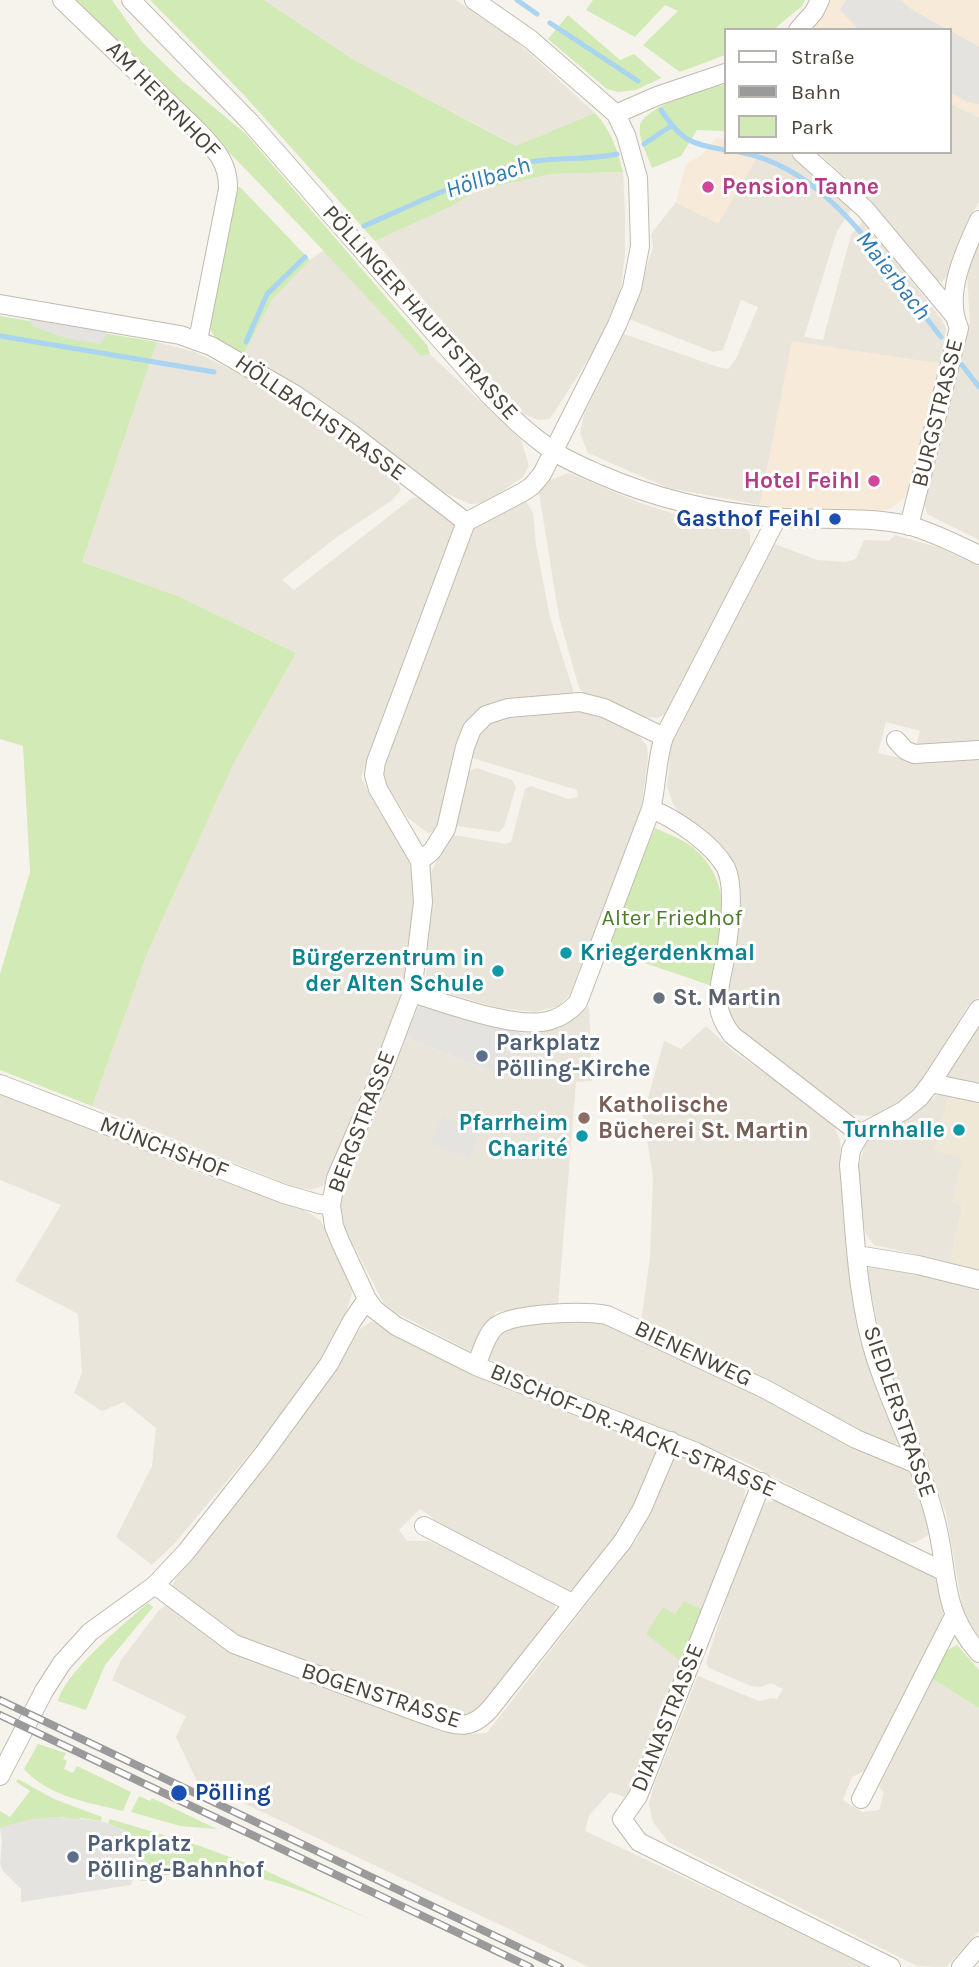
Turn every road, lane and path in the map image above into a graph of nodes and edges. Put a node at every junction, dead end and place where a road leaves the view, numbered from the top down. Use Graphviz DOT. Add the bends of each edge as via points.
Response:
graph roads {
  1 [pos="62,0"];
  2 [pos="131,0"];
  3 [pos="474,0"];
  4 [pos="820,0"];
  5 [pos="800,28"];
  6 [pos="724,73"];
  7 [pos="616,114"];
  8 [pos="803,154"];
  9 [pos="979,220"];
  10 [pos="0,304"];
  11 [pos="953,314"];
  12 [pos="198,340"];
  13 [pos="553,451"];
  14 [pos="777,518"];
  15 [pos="466,522"];
  16 [pos="909,526"];
  17 [pos="979,555"];
  18 [pos="664,737"];
  19 [pos="896,740"];
  20 [pos="979,750"];
  21 [pos="651,809"];
  22 [pos="420,860"];
  23 [pos="412,993"];
  24 [pos="979,1009"];
  25 [pos="931,1083"];
  26 [pos="0,1084"];
  27 [pos="979,1093"];
  28 [pos="860,1134"];
  29 [pos="331,1205"];
  30 [pos="857,1255"];
  31 [pos="979,1280"];
  32 [pos="367,1299"];
  33 [pos="476,1366"];
  34 [pos="671,1441"];
  35 [pos="919,1465"];
  36 [pos="762,1482"];
  37 [pos="424,1526"];
  38 [pos="944,1572"];
  39 [pos="155,1585"];
  40 [pos="572,1603"];
  41 [pos="954,1616"];
  42 [pos="979,1653"];
  43 [pos="0,1776"];
  44 [pos="861,1799"];
  45 [pos="979,1946"];
  46 [pos="891,1967"];
  47 [pos="961,1967"];
  1 -- 12 [label="street, AM HERRNHOF" via="190,122 227,171 228,189"];
  2 -- 13 [label="street, PÖLLINGER HAUPTSTRASSE" via="241,113 488,394"];
  3 -- 7 [label="street" via="530,39"];
  4 -- 5 [label="street"];
  6 -- 7 [label="street"];
  7 -- 13 [label="street" via="638,178 636,273 617,325"];
  8 -- 11 [label="street" via="865,209"];
  9 -- 11 [label="street, BURGSTRASSE" via="958,274"];
  10 -- 12 [label="street, HÖLLBACHSTRASSE"];
  11 -- 16 [label="street, BURGSTRASSE" via="959,328"];
  12 -- 15 [label="street, HÖLLBACHSTRASSE" via="311,406"];
  13 -- 14 [label="street, PÖLLINGER HAUPTSTRASSE" via="658,497"];
  13 -- 15 [label="street" via="532,486"];
  14 -- 16 [label="street, PÖLLINGER HAUPTSTRASSE"];
  14 -- 18 [label="street"];
  15 -- 22 [label="street, BERGSTRASSE" via="374,775"];
  16 -- 17 [label="street, PÖLLINGER HAUPTSTRASSE"];
  18 -- 21 [label="street"];
  18 -- 22 [label="street" via="604,708 580,702 508,708 486,715 472,729 465,747 446,829"];
  19 -- 20 [label="street" via="914,754"];
  21 -- 23 [label="street" via="573,1007 550,1021 523,1022"];
  21 -- 28 [label="street" via="667,815 704,843 726,869 730,906 718,992 722,1022 732,1035"];
  22 -- 23 [label="street, BERGSTRASSE" via="423,902"];
  23 -- 29 [label="street, BERGSTRASSE" via="336,1178"];
  24 -- 25 [label="street"];
  25 -- 27 [label="street"];
  25 -- 28 [label="street" via="903,1111"];
  26 -- 29 [label="street, MÜNCHSHOF" via="284,1194"];
  28 -- 30 [label="street, SIEDLERSTRASSE" via="849,1164"];
  29 -- 32 [label="street, BERGSTRASSE" via="337,1233"];
  30 -- 31 [label="street"];
  30 -- 35 [label="street, SIEDLERSTRASSE" via="876,1357"];
  32 -- 33 [label="street, BISCHOF-DR.-RACKL-STRASSE" via="381,1317"];
  32 -- 39 [label="street" via="329,1364 264,1453"];
  33 -- 34 [label="street, BISCHOF-DR.-RACKL-STRASSE"];
  33 -- 35 [label="street, BIENENWEG" via="492,1331 502,1322 568,1313 607,1315 765,1388 856,1439"];
  34 -- 36 [label="street, BISCHOF-DR.-RACKL-STRASSE"];
  34 -- 40 [label="street, BOGENSTRASSE" via="623,1541"];
  35 -- 38 [label="street, SIEDLERSTRASSE" via="935,1516"];
  36 -- 38 [label="street, BISCHOF-DR.-RACKL-STRASSE"];
  36 -- 46 [label="street, DIANASTRASSE" via="638,1796 622,1819 639,1842"];
  37 -- 40 [label="street"];
  38 -- 41 [label="street, SIEDLERSTRASSE"];
  39 -- 40 [label="street, BOGENSTRASSE" via="234,1644 423,1714 469,1726 480,1721"];
  39 -- 43 [label="street" via="71,1651 52,1676"];
  41 -- 42 [label="street, SIEDLERSTRASSE"];
  41 -- 44 [label="street"];
  45 -- 47 [label="street"];
}
